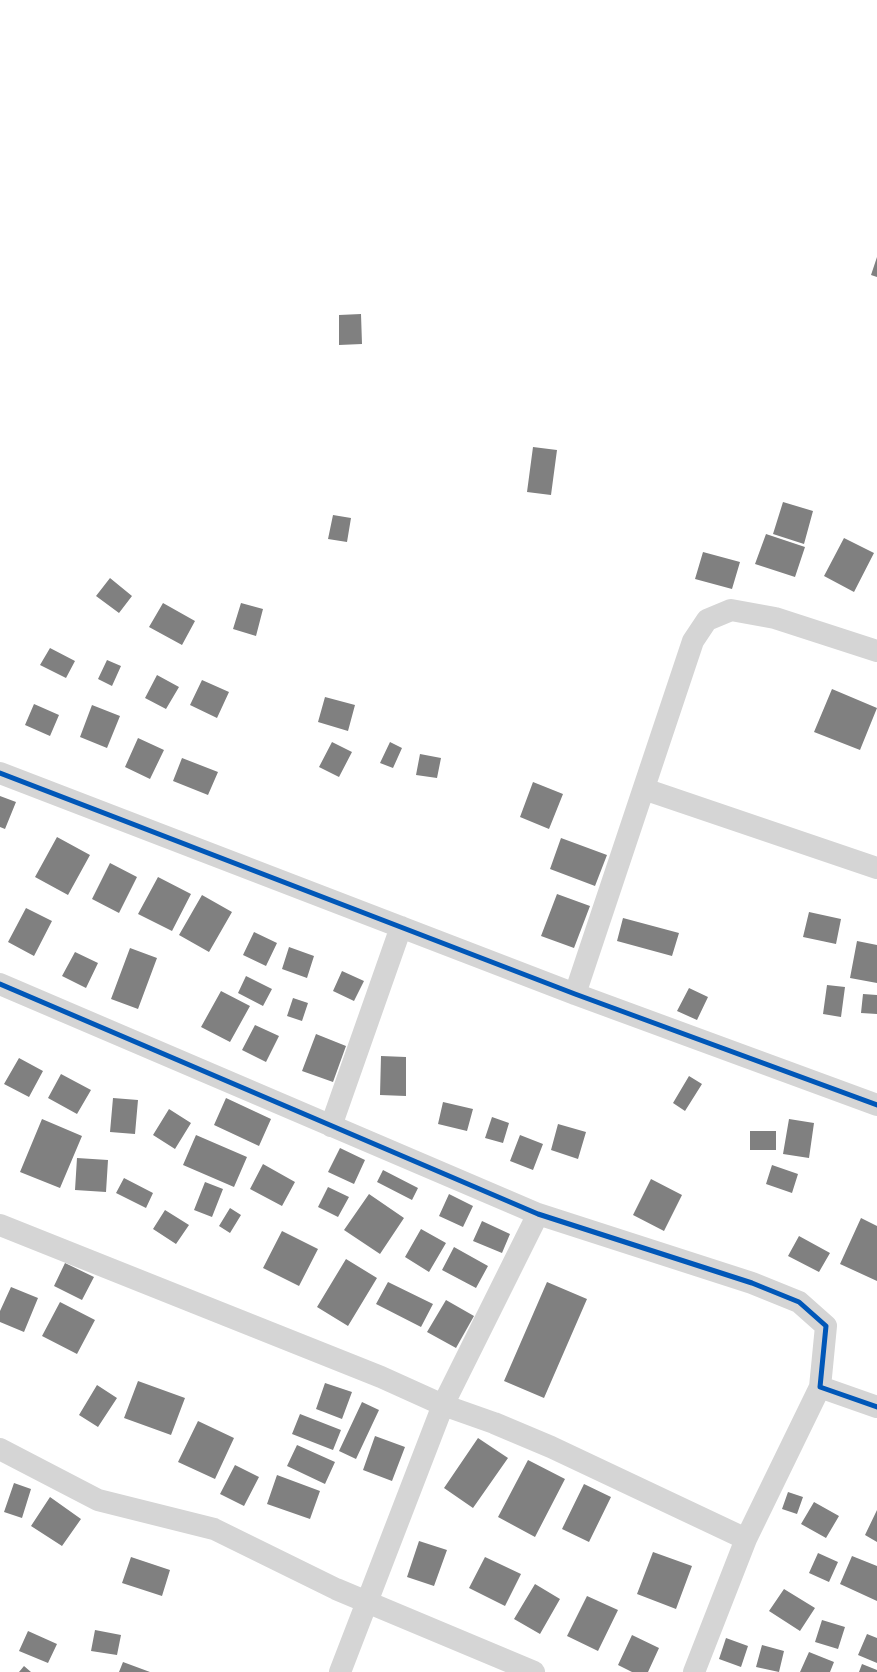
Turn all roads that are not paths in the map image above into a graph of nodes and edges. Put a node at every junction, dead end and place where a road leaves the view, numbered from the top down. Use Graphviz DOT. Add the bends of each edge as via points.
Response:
graph roads {
  1 [pos="877,651"];
  2 [pos="0,773"];
  3 [pos="644,789"];
  4 [pos="877,868"];
  5 [pos="401,927"];
  6 [pos="0,984"];
  7 [pos="575,994"];
  8 [pos="877,1105"];
  9 [pos="331,1126"];
  10 [pos="538,1214"];
  11 [pos="0,1225"];
  12 [pos="820,1387"];
  13 [pos="443,1405"];
  14 [pos="877,1407"];
  15 [pos="0,1449"];
  16 [pos="746,1539"];
  17 [pos="367,1601"];
  18 [pos="340,1672"];
  19 [pos="534,1672"];
  20 [pos="694,1672"];
  1 -- 3 [label="street" via="775,618 731,610 707,620 693,641"];
  2 -- 5 [label="street"];
  3 -- 4 [label="street"];
  3 -- 7 [label="street"];
  5 -- 7 [label="street"];
  5 -- 9 [label="street"];
  6 -- 9 [label="street"];
  7 -- 8 [label="street"];
  9 -- 10 [label="street"];
  10 -- 12 [label="street" via="752,1283 799,1302 826,1326"];
  10 -- 13 [label="street"];
  11 -- 13 [label="street" via="381,1377"];
  12 -- 14 [label="street"];
  12 -- 16 [label="street"];
  13 -- 16 [label="street" via="494,1423 551,1448"];
  13 -- 17 [label="street"];
  15 -- 17 [label="street" via="98,1500 214,1529"];
  16 -- 20 [label="street"];
  17 -- 18 [label="street"];
  17 -- 19 [label="street"];
}
